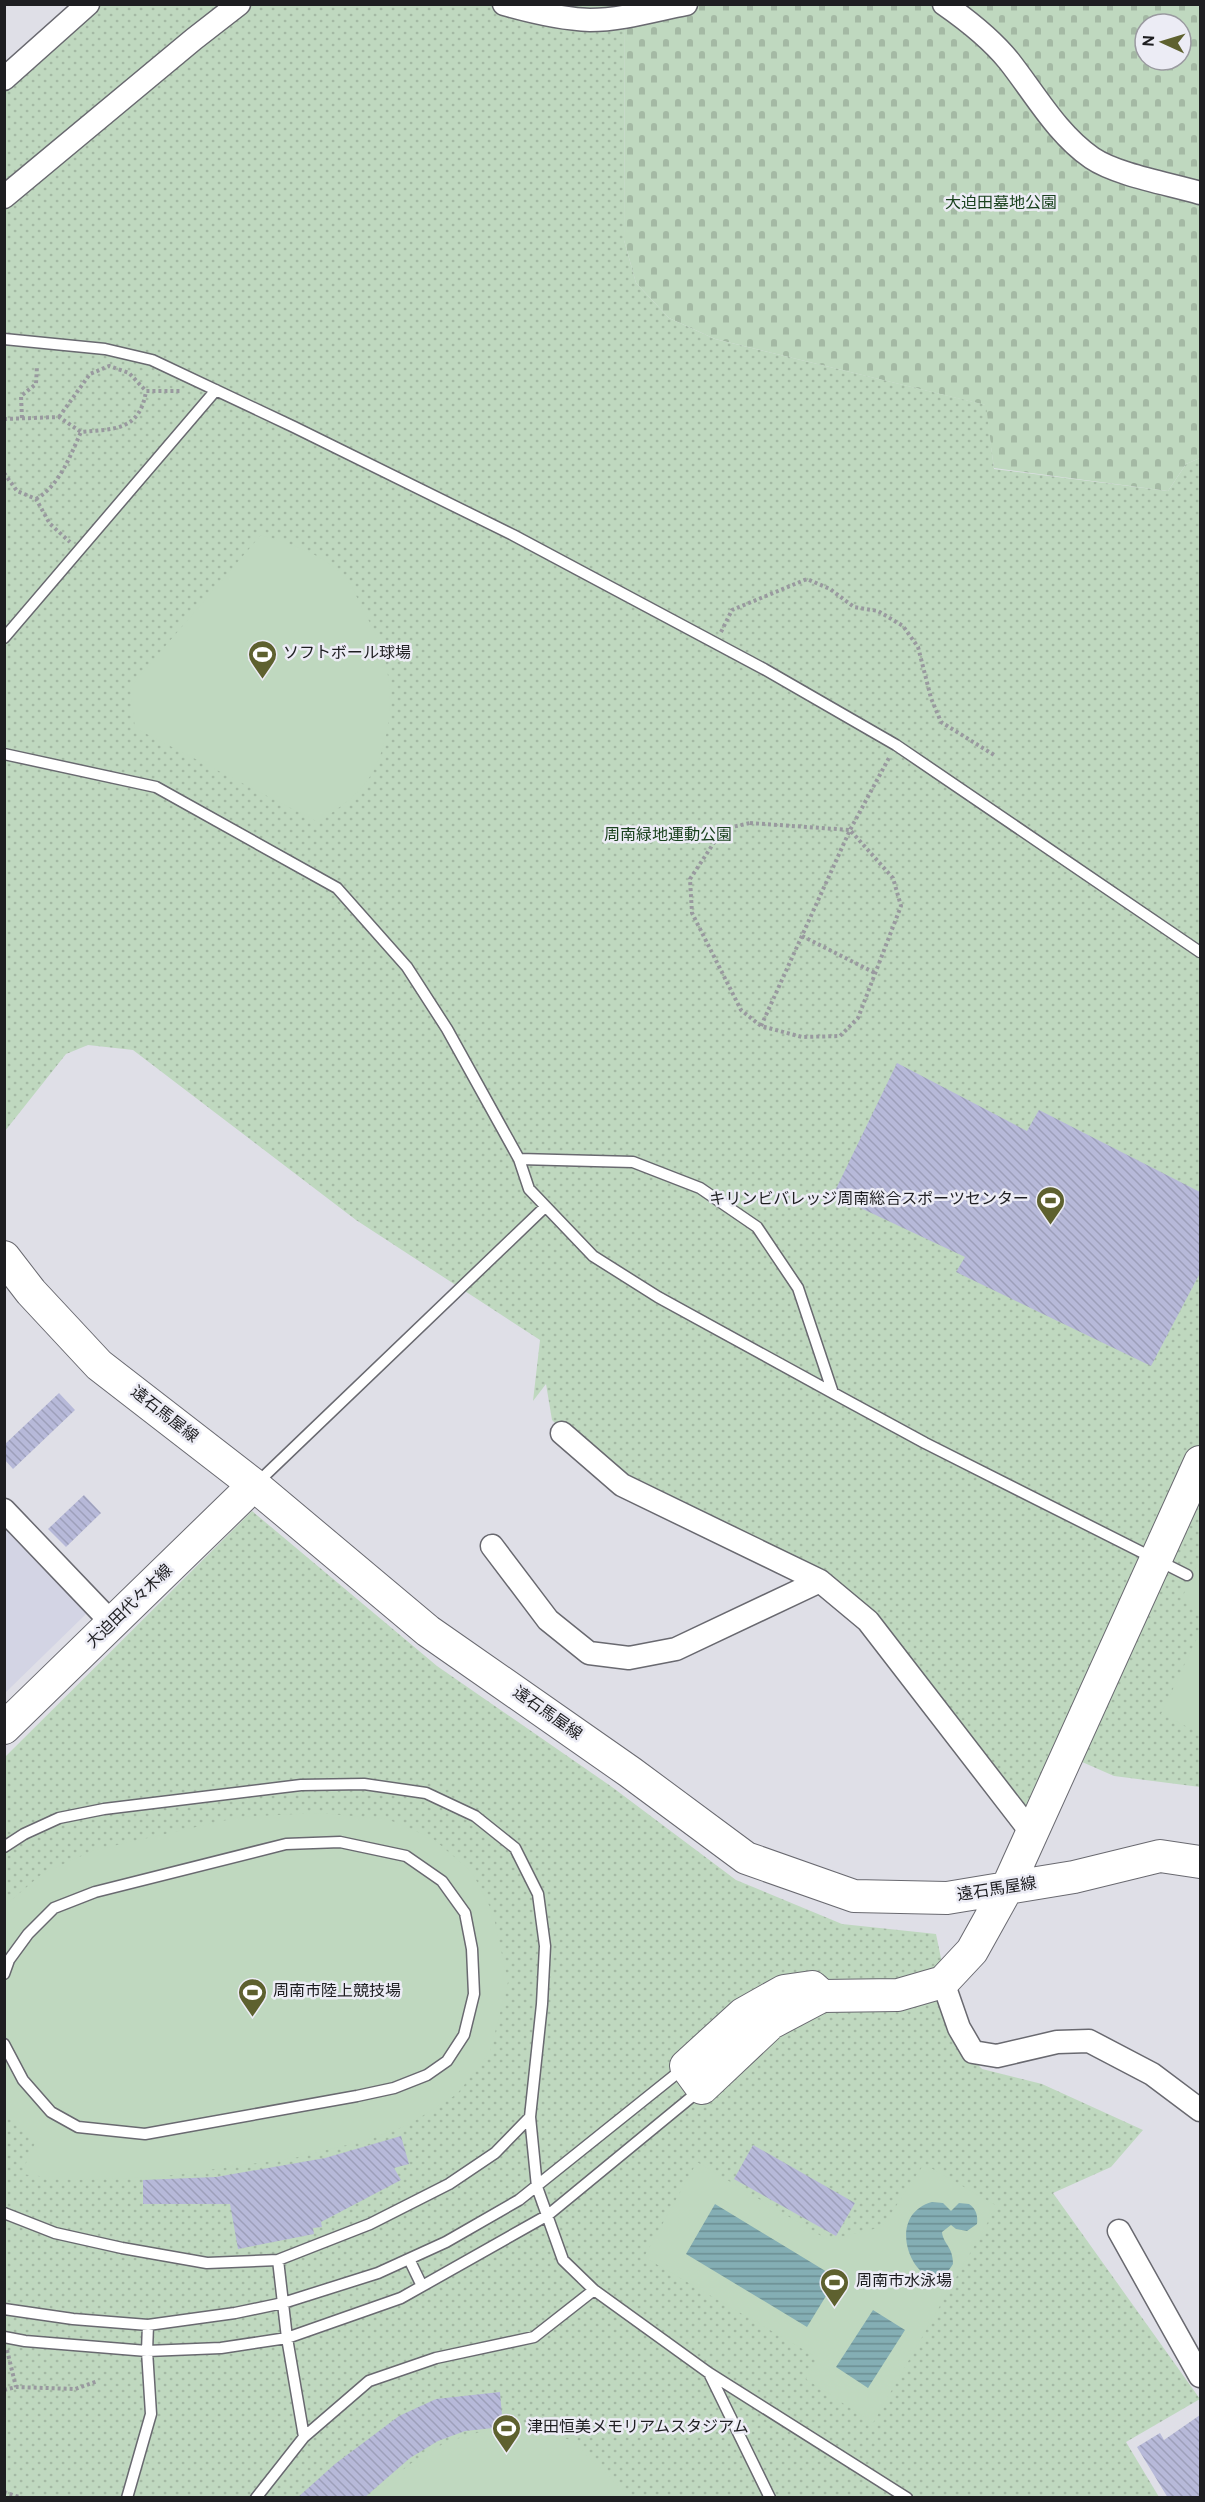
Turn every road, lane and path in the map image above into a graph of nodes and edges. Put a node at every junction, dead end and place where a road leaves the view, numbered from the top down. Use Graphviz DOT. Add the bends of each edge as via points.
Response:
graph roads {
  1 [pos="88,4"];
  2 [pos="239,4"];
  3 [pos="504,4"];
  4 [pos="686,4"];
  5 [pos="944,4"];
  6 [pos="4,79"];
  7 [pos="1200,193"];
  8 [pos="4,197"];
  9 [pos="4,339"];
  10 [pos="37,366"];
  11 [pos="216,390"];
  12 [pos="59,417"];
  13 [pos="22,418"];
  14 [pos="4,419"];
  15 [pos="81,432"];
  16 [pos="4,473"];
  17 [pos="36,499"];
  18 [pos="79,550"];
  19 [pos="4,638"];
  20 [pos="715,643"];
  21 [pos="896,745"];
  22 [pos="4,754"];
  23 [pos="994,755"];
  24 [pos="850,830"];
  25 [pos="802,936"];
  26 [pos="1200,952"];
  27 [pos="875,973"];
  28 [pos="761,1026"];
  29 [pos="519,1159"];
  30 [pos="545,1207"];
  31 [pos="4,1257"];
  32 [pos="833,1393"];
  33 [pos="562,1433"];
  34 [pos="1200,1462"];
  35 [pos="254,1485"];
  36 [pos="4,1510"];
  37 [pos="492,1546"];
  38 [pos="1156,1560"];
  39 [pos="1187,1575"];
  40 [pos="820,1581"];
  41 [pos="113,1624"];
  42 [pos="4,1728"];
  43 [pos="1031,1832"];
  44 [pos="4,1847"];
  45 [pos="1200,1862"];
  46 [pos="1007,1888"];
  47 [pos="4,1974"];
  48 [pos="943,1982"];
  49 [pos="4,2044"];
  50 [pos="694,2077"];
  51 [pos="1200,2110"];
  52 [pos="530,2117"];
  53 [pos="537,2187"];
  54 [pos="4,2213"];
  55 [pos="548,2215"];
  56 [pos="1119,2231"];
  57 [pos="409,2259"];
  58 [pos="278,2260"];
  59 [pos="422,2286"];
  60 [pos="594,2290"];
  61 [pos="283,2303"];
  62 [pos="4,2309"];
  63 [pos="148,2325"];
  64 [pos="4,2337"];
  65 [pos="287,2338"];
  66 [pos="7,2348"];
  67 [pos="147,2350"];
  68 [pos="709,2373"];
  69 [pos="1200,2376"];
  70 [pos="98,2381"];
  71 [pos="16,2387"];
  72 [pos="4,2390"];
  73 [pos="304,2437"];
  74 [pos="4,2492"];
  75 [pos="22,2498"];
  76 [pos="127,2498"];
  77 [pos="256,2498"];
  78 [pos="770,2498"];
  79 [pos="908,2498"];
  1 -- 6 [label="street"];
  2 -- 8 [label="street"];
  3 -- 4 [label="street" via="539,14 591,20"];
  5 -- 7 [label="street" via="1007,59 1058,126 1094,159"];
  9 -- 11 [label="lane" via="105,349 152,360"];
  10 -- 13 [label="path" via="36,384 21,396"];
  11 -- 18 [label="lane"];
  11 -- 20 [label="lane" via="513,535"];
  12 -- 13 [label="path"];
  12 -- 15 [label="path"];
  12 -- 15 [label="path" via="90,374 109,366 129,373 146,391 145,402 136,417 123,428"];
  13 -- 14 [label="path"];
  15 -- 17 [label="path" via="62,473"];
  16 -- 17 [label="path" via="17,491"];
  17 -- 18 [label="path" via="50,524"];
  18 -- 19 [label="lane"];
  20 -- 21 [label="lane"];
  20 -- 23 [label="path" via="732,610 807,579 830,589 854,607 878,611 903,626 918,647 941,722"];
  21 -- 24 [label="path"];
  21 -- 26 [label="lane"];
  22 -- 29 [label="lane" via="156,787 337,888 407,968 447,1029"];
  24 -- 25 [label="path"];
  24 -- 27 [label="path" via="893,878 901,906"];
  24 -- 28 [label="path" via="750,823 723,829 690,879 692,913 707,946 741,1010"];
  25 -- 27 [label="path"];
  25 -- 28 [label="path"];
  27 -- 28 [label="path" via="858,1018 840,1036 802,1037"];
  29 -- 30 [label="lane" via="529,1189"];
  29 -- 32 [label="lane" via="633,1162 700,1188 757,1227 798,1288"];
  30 -- 32 [label="lane" via="593,1256 658,1297"];
  30 -- 35 [label="lane"];
  31 -- 35 [label="street, 遠石馬屋線" via="99,1365"];
  32 -- 38 [label="lane"];
  33 -- 40 [label="street" via="622,1485"];
  34 -- 38 [label="street"];
  35 -- 41 [label="street, 大迫田代々木線"];
  35 -- 46 [label="street, 遠石馬屋線" via="428,1631 746,1858 854,1896 947,1898"];
  36 -- 41 [label="street"];
  37 -- 40 [label="street" via="548,1620 589,1653 629,1658 676,1648"];
  38 -- 39 [label="lane"];
  38 -- 43 [label="street"];
  40 -- 43 [label="street" via="868,1621"];
  41 -- 42 [label="street, 大迫田代々木線"];
  43 -- 46 [label="street"];
  44 -- 52 [label="lane" via="59,1818 301,1785 364,1784 426,1793 475,1816 515,1848 538,1894 545,1946"];
  45 -- 46 [label="street, 遠石馬屋線" via="1160,1856"];
  46 -- 48 [label="street" via="972,1951"];
  47 -- 49 [label="lane" via="28,1934 54,1908 95,1892 286,1844 340,1842 406,1856 442,1881 465,1913 474,1994 464,2035 447,2061 427,2075 357,2096 145,2134 78,2127 51,2112 23,2080"];
  48 -- 50 [label="street" via="898,1995 822,1996 771,2023"];
  48 -- 51 [label="street" via="973,2052 997,2056 1057,2042 1089,2041 1152,2074"];
  50 -- 53 [label="lane"];
  50 -- 55 [label="lane"];
  52 -- 53 [label="lane"];
  52 -- 58 [label="lane" via="495,2153 449,2184 370,2224"];
  53 -- 55 [label="lane"];
  53 -- 57 [label="lane" via="446,2242"];
  54 -- 58 [label="lane" via="55,2233 175,2258 207,2263"];
  55 -- 59 [label="lane"];
  55 -- 60 [label="lane" via="563,2260"];
  56 -- 69 [label="street"];
  57 -- 59 [label="lane"];
  57 -- 61 [label="lane"];
  58 -- 61 [label="lane"];
  59 -- 65 [label="lane" via="401,2298"];
  60 -- 68 [label="lane"];
  60 -- 73 [label="lane" via="534,2337 436,2358 369,2381"];
  61 -- 63 [label="lane"];
  61 -- 65 [label="lane"];
  62 -- 63 [label="lane"];
  63 -- 67 [label="lane"];
  64 -- 67 [label="lane"];
  65 -- 67 [label="lane" via="221,2348"];
  65 -- 73 [label="lane"];
  66 -- 71 [label="path"];
  67 -- 76 [label="lane" via="151,2414"];
  68 -- 78 [label="lane"];
  68 -- 79 [label="lane"];
  70 -- 71 [label="path" via="75,2389"];
  71 -- 72 [label="path"];
  73 -- 77 [label="lane"];
  74 -- 75 [label="path"];
}
